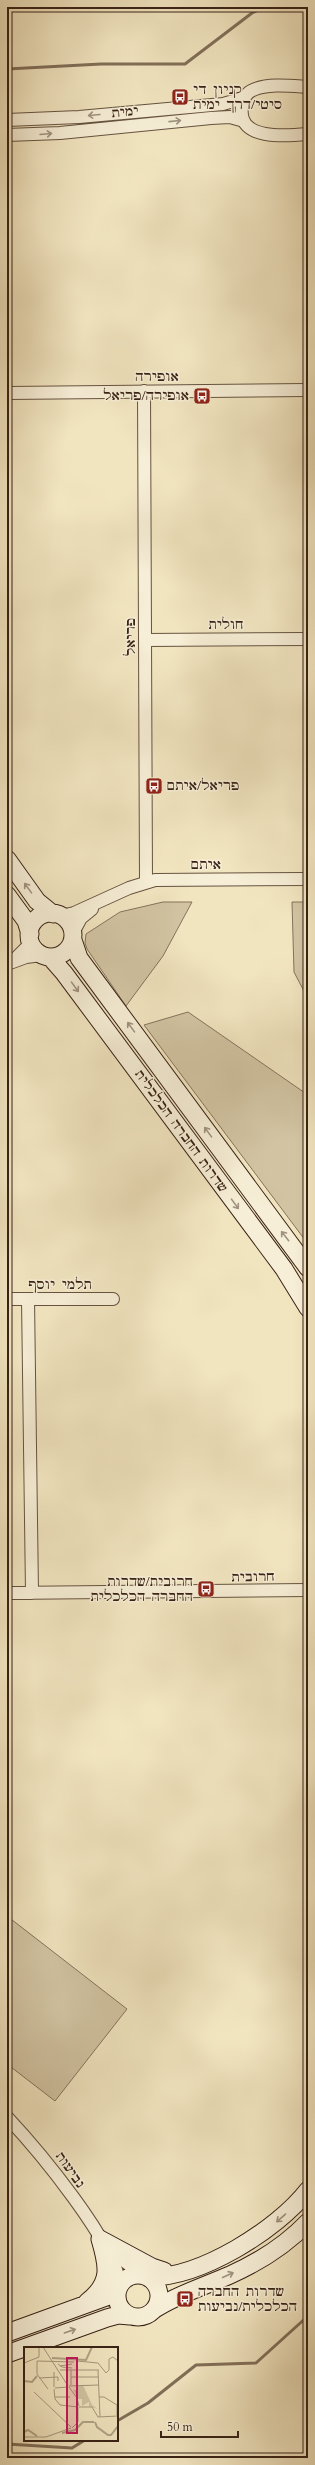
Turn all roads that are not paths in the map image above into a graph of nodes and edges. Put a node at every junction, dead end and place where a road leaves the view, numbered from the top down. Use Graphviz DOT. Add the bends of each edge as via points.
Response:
graph roads {
  1 [pos="308,87"];
  2 [pos="244,98"];
  3 [pos="7,120"];
  4 [pos="244,121"];
  5 [pos="308,134"];
  6 [pos="7,135"];
  7 [pos="308,390"];
  8 [pos="144,391"];
  9 [pos="7,393"];
  10 [pos="308,639"];
  11 [pos="145,640"];
  12 [pos="7,859"];
  13 [pos="308,879"];
  14 [pos="146,882"];
  15 [pos="7,895"];
  16 [pos="107,898"];
  17 [pos="57,915"];
  18 [pos="73,936"];
  19 [pos="38,947"];
  20 [pos="8,963"];
  21 [pos="308,1268"];
  22 [pos="7,1299"];
  23 [pos="28,1299"];
  24 [pos="113,1299"];
  25 [pos="308,1308"];
  26 [pos="308,1590"];
  27 [pos="7,1593"];
  28 [pos="32,1593"];
  29 [pos="7,2117"];
  30 [pos="308,2190"];
  31 [pos="308,2222"];
  32 [pos="102,2241"];
  33 [pos="186,2270"];
  34 [pos="146,2276"];
  35 [pos="118,2289"];
  36 [pos="80,2307"];
  37 [pos="155,2310"];
  38 [pos="130,2316"];
  39 [pos="7,2333"];
  40 [pos="26,2347"];
  41 [pos="24,2348"];
  42 [pos="7,2354"];
  1 -- 2 [label="street, ימית" via="258,88"];
  2 -- 3 [label="street, ימית, one-way" via="223,104"];
  2 -- 4 [label="street" via="241,111"];
  4 -- 5 [label="street" via="250,128 262,133"];
  6 -- 4 [label="street, ימית, one-way" via="48,134 217,118 236,118"];
  7 -- 8 [label="street, אופירה"];
  8 -- 9 [label="street, אופירה"];
  8 -- 11 [label="street, פריאל"];
  10 -- 11 [label="street, חולית"];
  11 -- 14 [label="street, פריאל"];
  17 -- 12 [label="main road, one-way" via="38,901"];
  13 -- 14 [label="street, איתם" via="171,879"];
  14 -- 16 [label="street, איתם"];
  15 -- 19 [label="main road, שדרות החברה הכלכלית" via="26,922"];
  16 -- 17 [label="street, איתם" via="74,913"];
  16 -- 18 [label="street, איתם" via="81,918"];
  17 -- 18 [label="main road" via="71,926"];
  17 -- 19 [label="main road" via="46,914 34,922"];
  18 -- 19 [label="main road" via="67,951 62,954"];
  21 -- 18 [label="main road, שדרות החברה הכלכלית, one-way" via="79,958"];
  19 -- 20 [label="street"];
  19 -- 20 [label="street" via="33,955"];
  19 -- 25 [label="main road, שדרות החברה הכלכלית, one-way" via="64,972 271,1252"];
  22 -- 23 [label="street, תלמי יוסף"];
  23 -- 24 [label="street, תלמי יוסף"];
  23 -- 28 [label="street"];
  26 -- 28 [label="street, חרובית"];
  27 -- 28 [label="street, חרובית"];
  29 -- 32 [label="street, נביעות" via="48,2164"];
  30 -- 33 [label="main road, one-way" via="281,2219 252,2240"];
  37 -- 31 [label="main road, one-way" via="171,2300 263,2258"];
  32 -- 33 [label="main road" via="152,2267 173,2272"];
  32 -- 34 [label="street, נביעות"];
  32 -- 35 [label="street, נביעות" via="119,2275"];
  32 -- 36 [label="main road" via="107,2264 105,2282 95,2296"];
  33 -- 34 [label="main road" via="165,2277"];
  34 -- 35 [label="main road" via="129,2276"];
  34 -- 37 [label="main road" via="159,2288 160,2296"];
  35 -- 36 [label="main road"];
  35 -- 38 [label="main road" via="120,2306"];
  36 -- 39 [label="main road"];
  37 -- 38 [label="main road" via="144,2317"];
  40 -- 38 [label="main road, one-way" via="107,2318 118,2315"];
  42 -- 41 [label="main road, one-way"];
}
